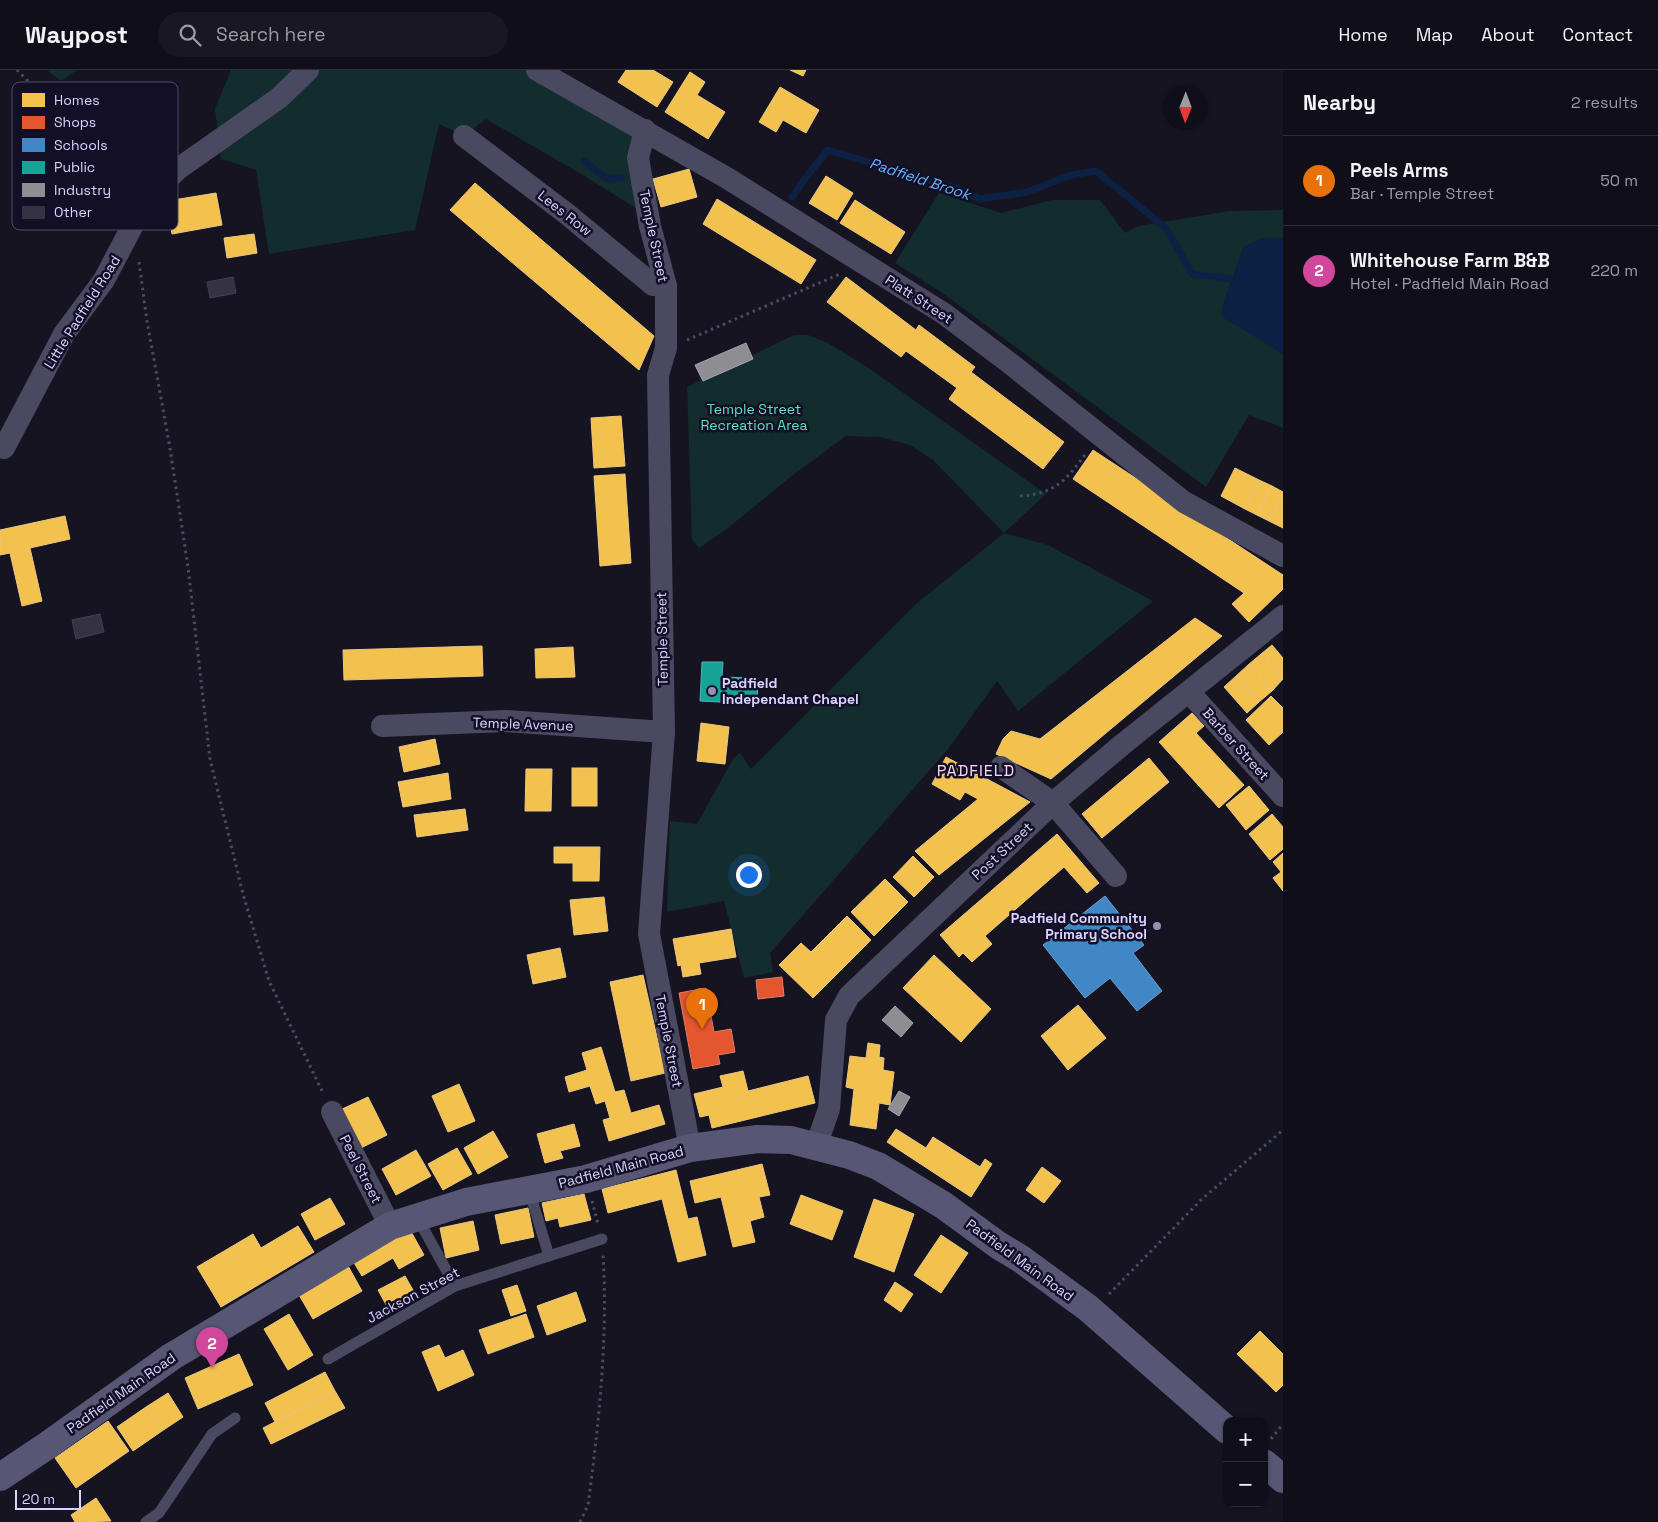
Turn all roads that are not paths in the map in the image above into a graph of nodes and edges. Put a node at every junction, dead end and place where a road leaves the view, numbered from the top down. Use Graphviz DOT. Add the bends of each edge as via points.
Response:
graph roads {
  1 [pos="308,70"];
  2 [pos="537,70"];
  3 [pos="645,130"];
  4 [pos="464,136"];
  5 [pos="178,169"];
  6 [pos="130,230"];
  7 [pos="666,286"];
  8 [pos="4,448"];
  9 [pos="1283,556"];
  10 [pos="1283,616"];
  11 [pos="1189,692"];
  12 [pos="382,726"];
  13 [pos="664,732"];
  14 [pos="1001,767"];
  15 [pos="1283,796"];
  16 [pos="1053,803"];
  17 [pos="1116,876"];
  18 [pos="332,1112"];
  19 [pos="816,1146"];
  20 [pos="690,1148"];
  21 [pos="529,1190"];
  22 [pos="417,1217"];
  23 [pos="390,1226"];
  24 [pos="602,1239"];
  25 [pos="549,1256"];
  26 [pos="455,1286"];
  27 [pos="328,1358"];
  28 [pos="235,1418"];
  29 [pos="1223,1426"];
  30 [pos="1268,1454"];
  31 [pos="0,1477"];
  32 [pos="1283,1479"];
  33 [pos="146,1522"];
  1 -- 5 [label="street, Little Padfield Road" via="279,98"];
  2 -- 3 [label="street, Platt Street"];
  3 -- 7 [label="street, Temple Street" via="638,158 650,226"];
  3 -- 9 [label="street, Platt Street" via="943,313 1184,502"];
  4 -- 7 [label="street, Lees Row" via="567,214 653,285"];
  6 -- 8 [label="street, Little Padfield Road" via="104,280 64,334"];
  7 -- 13 [label="street, Temple Street" via="666,348 658,375"];
  10 -- 11 [label="street, Post Street"];
  11 -- 15 [label="street, Barber Street"];
  11 -- 16 [label="street, Post Street"];
  12 -- 13 [label="street, Temple Avenue" via="506,721"];
  13 -- 20 [label="street, Temple Street" via="648,934"];
  14 -- 16 [label="street"];
  16 -- 17 [label="street"];
  16 -- 19 [label="street, Post Street" via="849,996 836,1020 829,1109"];
  18 -- 23 [label="street, Peel Street"];
  19 -- 20 [label="street, Padfield Main Road" via="791,1140 758,1139"];
  19 -- 29 [label="street, Padfield Main Road" via="878,1166 966,1221 1088,1308"];
  20 -- 21 [label="street, Padfield Main Road" via="586,1179"];
  21 -- 22 [label="street, Padfield Main Road" via="466,1202"];
  21 -- 25 [label="lane"];
  22 -- 23 [label="street, Padfield Main Road"];
  22 -- 26 [label="lane"];
  23 -- 31 [label="street, Padfield Main Road" via="170,1357"];
  24 -- 25 [label="lane, Jackson Street"];
  25 -- 26 [label="lane, Jackson Street"];
  26 -- 27 [label="lane, Jackson Street"];
  28 -- 33 [label="lane" via="212,1434 160,1513"];
  30 -- 32 [label="street"];
}
